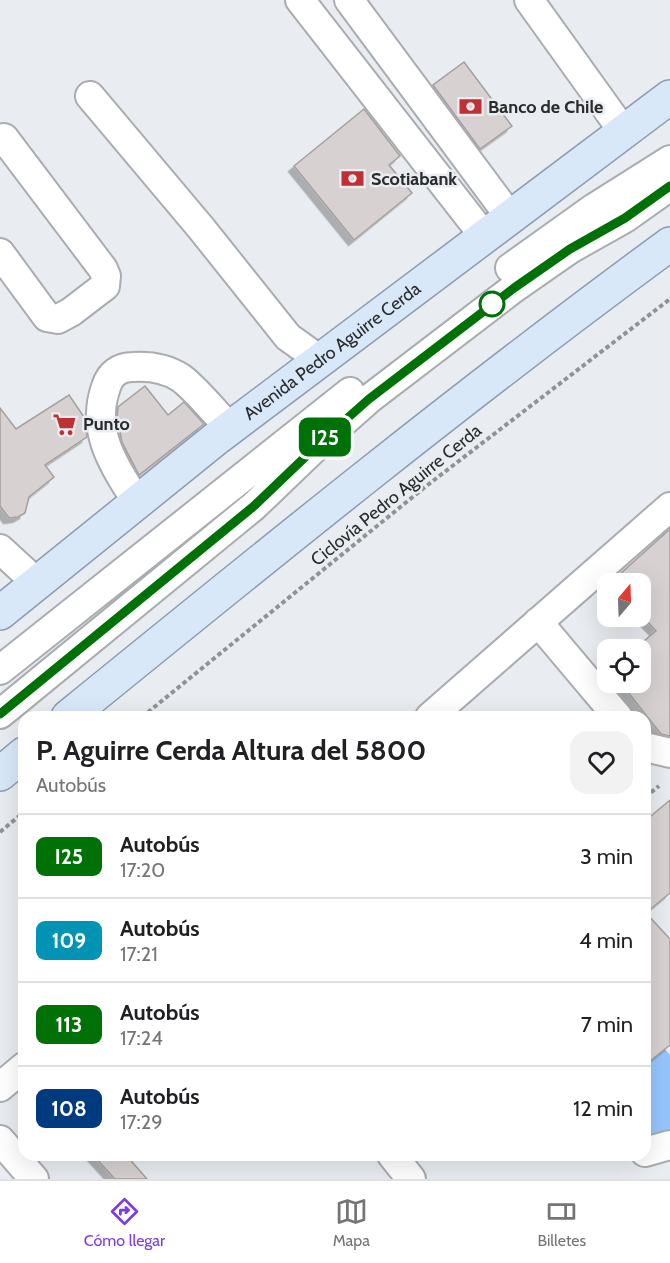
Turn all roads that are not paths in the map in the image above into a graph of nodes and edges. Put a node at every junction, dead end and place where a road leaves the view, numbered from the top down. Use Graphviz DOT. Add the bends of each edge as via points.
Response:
graph roads {
  1 [pos="300,0"];
  2 [pos="349,0"];
  3 [pos="529,0"];
  4 [pos="90,96"];
  5 [pos="670,97"];
  6 [pos="623,131"];
  7 [pos="4,138"];
  8 [pos="670,160"];
  9 [pos="670,186"];
  10 [pos="510,217"];
  11 [pos="484,236"];
  12 [pos="670,244"];
  13 [pos="0,254"];
  14 [pos="320,360"];
  15 [pos="230,428"];
  16 [pos="137,502"];
  17 [pos="670,507"];
  18 [pos="0,549"];
  19 [pos="38,583"];
  20 [pos="0,613"];
  21 [pos="538,622"];
  22 [pos="0,670"];
  23 [pos="12,703"];
  24 [pos="75,711"];
  25 [pos="437,711"];
  26 [pos="613,711"];
  27 [pos="651,748"];
  28 [pos="670,753"];
  29 [pos="18,759"];
  30 [pos="0,774"];
  31 [pos="18,1072"];
  32 [pos="0,1087"];
  33 [pos="0,1140"];
  34 [pos="670,1145"];
  35 [pos="651,1150"];
  36 [pos="18,1161"];
  37 [pos="18,1161"];
  38 [pos="397,1161"];
  39 [pos="34,1179"];
  40 [pos="411,1179"];
  1 -- 11 [label="street"];
  2 -- 10 [label="street"];
  3 -- 6 [label="street"];
  4 -- 14 [label="street" via="288,337"];
  5 -- 6 [label="main road, Avenida Pedro Aguirre Cerda"];
  6 -- 10 [label="main road, Avenida Pedro Aguirre Cerda"];
  7 -- 13 [label="street" via="103,269 105,286 58,319 47,316"];
  8 -- 22 [label="street" via="574,221 495,279"];
  9 -- 23 [label="street" via="514,288 369,399 254,506"];
  10 -- 11 [label="main road, Avenida Pedro Aguirre Cerda"];
  11 -- 14 [label="main road, Avenida Pedro Aguirre Cerda"];
  12 -- 24 [label="main road" via="349,489"];
  14 -- 15 [label="main road, Avenida Pedro Aguirre Cerda"];
  15 -- 16 [label="main road, Avenida Pedro Aguirre Cerda"];
  15 -- 16 [label="street" via="181,378 151,366 125,367 110,376 100,404 102,435 113,464"];
  16 -- 19 [label="main road, Avenida Pedro Aguirre Cerda"];
  17 -- 21 [label="street"];
  18 -- 19 [label="street"];
  19 -- 20 [label="main road, Avenida Pedro Aguirre Cerda"];
  21 -- 25 [label="street"];
  21 -- 26 [label="street"];
  27 -- 28 [label="street"];
  29 -- 30 [label="main road"];
  31 -- 32 [label="street"];
  33 -- 36 [label="street"];
  34 -- 35 [label="street"];
  37 -- 39 [label="street"];
  38 -- 40 [label="street"];
}
